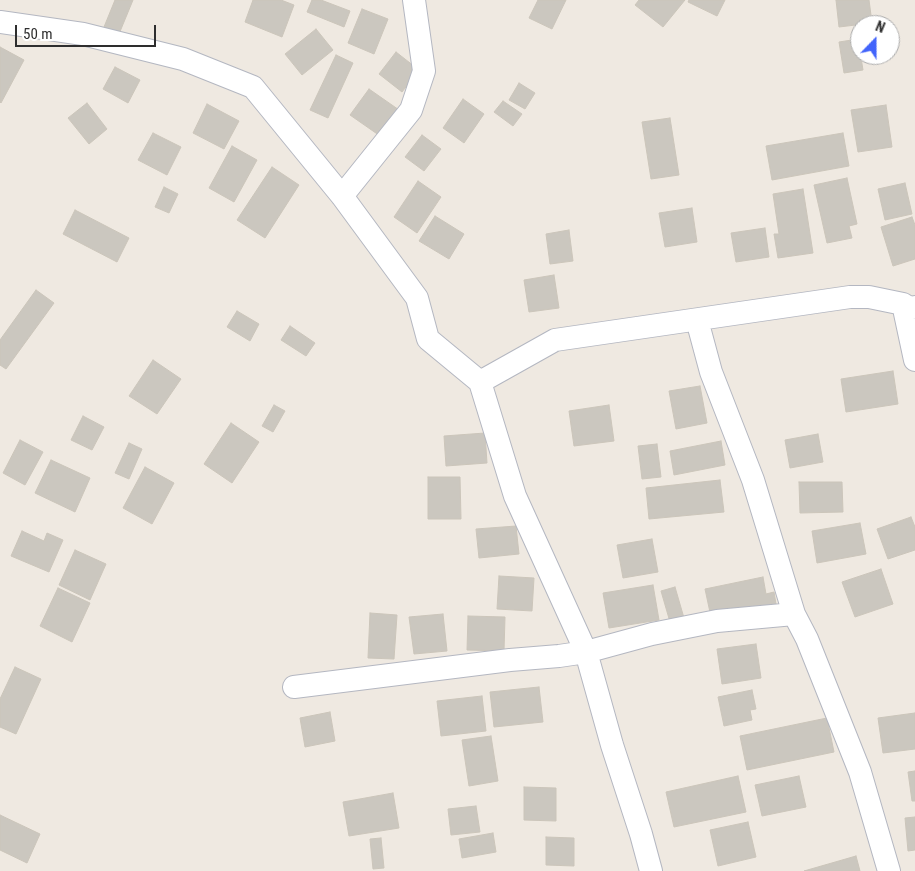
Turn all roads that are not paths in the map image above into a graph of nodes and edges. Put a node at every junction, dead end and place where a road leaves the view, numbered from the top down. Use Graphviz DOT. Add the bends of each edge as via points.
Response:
graph roads {
  1 [pos="414,0"];
  2 [pos="0,22"];
  3 [pos="342,196"];
  4 [pos="909,305"];
  5 [pos="697,320"];
  6 [pos="915,360"];
  7 [pos="480,382"];
  8 [pos="794,614"];
  9 [pos="586,652"];
  10 [pos="294,687"];
  11 [pos="651,871"];
  12 [pos="889,871"];
  1 -- 3 [label="street" via="424,71 411,110"];
  2 -- 3 [label="street" via="83,34 183,59 253,87"];
  3 -- 7 [label="street" via="417,298 428,339"];
  4 -- 5 [label="street" via="869,297 850,297"];
  4 -- 6 [label="street"];
  5 -- 7 [label="street" via="555,340"];
  5 -- 8 [label="street" via="711,372 753,480"];
  7 -- 9 [label="street" via="515,496"];
  8 -- 9 [label="street" via="718,621"];
  8 -- 12 [label="street" via="860,772"];
  9 -- 10 [label="street"];
  9 -- 11 [label="street"];
}
